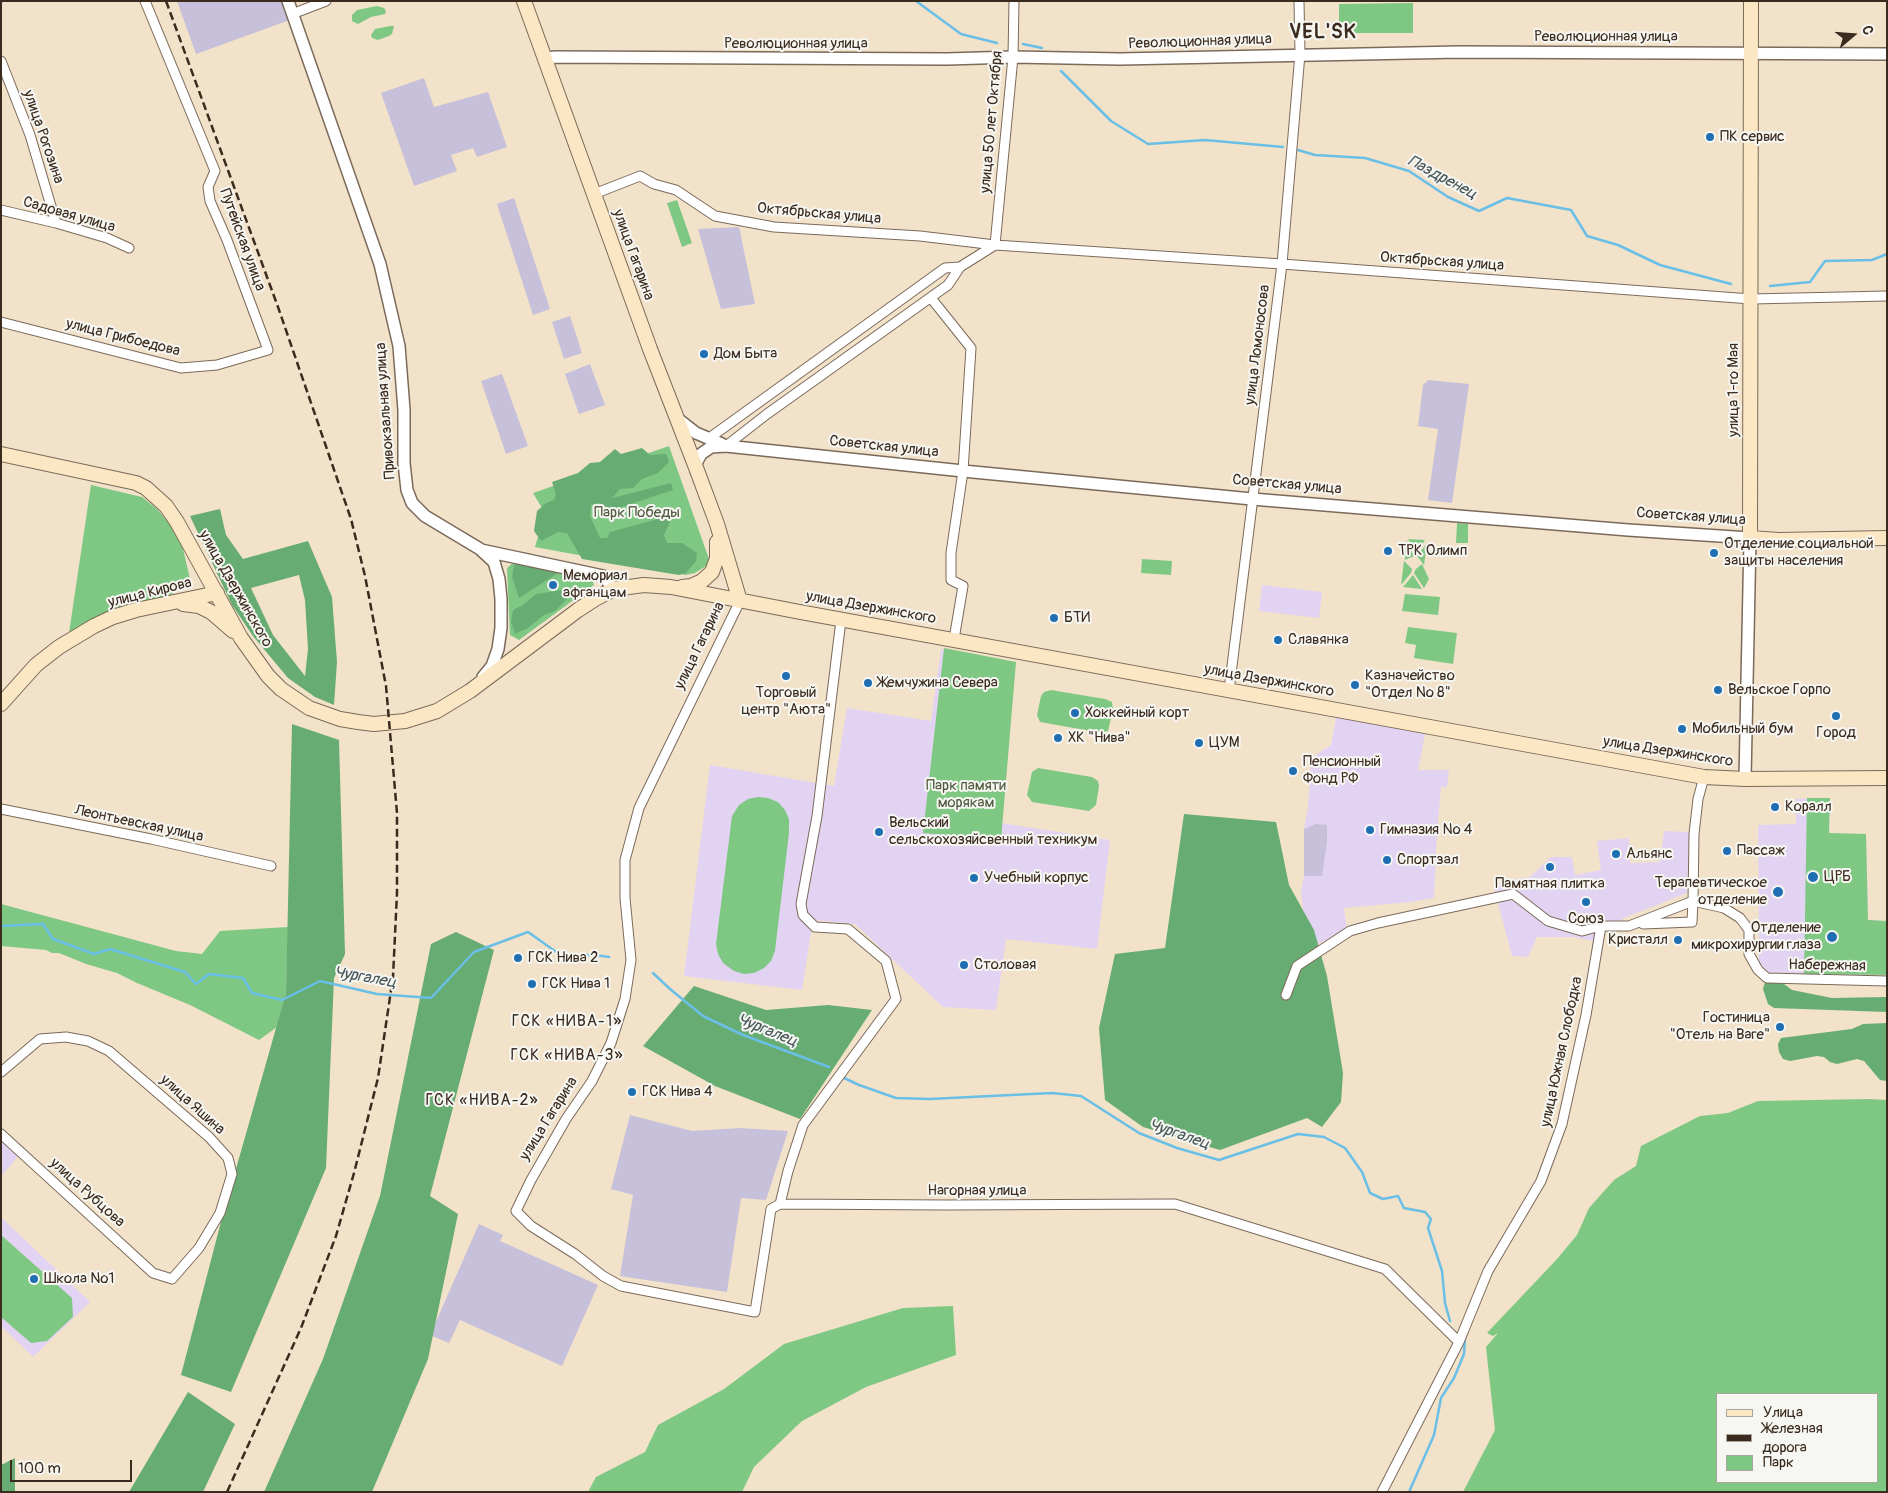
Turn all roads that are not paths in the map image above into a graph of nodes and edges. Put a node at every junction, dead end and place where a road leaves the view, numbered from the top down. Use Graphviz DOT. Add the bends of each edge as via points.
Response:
graph roads {
  1 [pos="145,1"];
  2 [pos="288,1"];
  3 [pos="326,1"];
  4 [pos="524,1"];
  5 [pos="1014,1"];
  6 [pos="1299,1"];
  7 [pos="1751,1"];
  8 [pos="292,14"];
  9 [pos="1752,53"];
  10 [pos="1300,54"];
  11 [pos="1887,54"];
  12 [pos="1013,57"];
  13 [pos="545,58"];
  14 [pos="1,61"];
  15 [pos="594,194"];
  16 [pos="1,210"];
  17 [pos="56,223"];
  18 [pos="995,245"];
  19 [pos="129,248"];
  20 [pos="1282,264"];
  21 [pos="960,267"];
  22 [pos="1887,296"];
  23 [pos="931,298"];
  24 [pos="1751,299"];
  25 [pos="1,322"];
  26 [pos="268,350"];
  27 [pos="678,419"];
  28 [pos="708,439"];
  29 [pos="726,446"];
  30 [pos="1,454"];
  31 [pos="696,465"];
  32 [pos="963,471"];
  33 [pos="1252,499"];
  34 [pos="717,524"];
  35 [pos="1750,538"];
  36 [pos="1887,538"];
  37 [pos="480,549"];
  38 [pos="203,567"];
  39 [pos="732,573"];
  40 [pos="671,587"];
  41 [pos="614,589"];
  42 [pos="217,593"];
  43 [pos="717,596"];
  44 [pos="188,599"];
  45 [pos="740,601"];
  46 [pos="164,604"];
  47 [pos="841,620"];
  48 [pos="241,638"];
  49 [pos="954,639"];
  50 [pos="1229,690"];
  51 [pos="470,692"];
  52 [pos="1,704"];
  53 [pos="1704,777"];
  54 [pos="1887,778"];
  55 [pos="1745,779"];
  56 [pos="1,809"];
  57 [pos="270,866"];
  58 [pos="1693,901"];
  59 [pos="1636,924"];
  60 [pos="1601,926"];
  61 [pos="1887,981"];
  62 [pos="1286,995"];
  63 [pos="1,1072"];
  64 [pos="1,1134"];
  65 [pos="780,1204"];
  66 [pos="153,1273"];
  67 [pos="1459,1342"];
  68 [pos="1382,1492"];
  1 -- 26 [label="street, Путейская улица" via="215,171 208,186 210,200"];
  2 -- 8 [label="street, Привокзальная улица"];
  3 -- 8 [label="street"];
  4 -- 13 [label="main road, улица Гагарина"];
  5 -- 12 [label="street, улица 50 лет Октября"];
  6 -- 10 [label="street, улица Ломоносова"];
  7 -- 9 [label="main road, улица 1-го Мая"];
  8 -- 37 [label="street, Привокзальная улица" via="380,264 399,346 407,490 412,503 425,516"];
  9 -- 10 [label="street, Революционная улица"];
  9 -- 11 [label="street, Революционная улица"];
  9 -- 24 [label="main road, улица 1-го Мая"];
  10 -- 12 [label="street, Революционная улица" via="1120,59"];
  10 -- 20 [label="street, улица Ломоносова"];
  12 -- 13 [label="street, Революционная улица" via="948,60"];
  12 -- 18 [label="street, улица 50 лет Октября"];
  13 -- 15 [label="main road, улица Гагарина"];
  14 -- 17 [label="street, улица Рогозина" via="30,136"];
  15 -- 18 [label="street, Октябрьская улица" via="640,176 676,190 715,216 774,227 920,236"];
  15 -- 27 [label="main road, улица Гагарина"];
  16 -- 17 [label="street, Садовая улица"];
  17 -- 19 [label="street, Садовая улица"];
  18 -- 20 [label="street, Октябрьская улица"];
  18 -- 21 [label="street"];
  20 -- 24 [label="street, Октябрьская улица"];
  20 -- 33 [label="street, улица Ломоносова"];
  21 -- 23 [label="street" via="948,285"];
  21 -- 28 [label="street" via="944,268"];
  22 -- 24 [label="street, Октябрьская улица"];
  23 -- 29 [label="street"];
  23 -- 32 [label="street" via="971,348"];
  24 -- 35 [label="main road, улица 1-го Мая"];
  25 -- 26 [label="street, улица Грибоедова" via="181,368 217,365"];
  27 -- 28 [label="street"];
  27 -- 31 [label="main road, улица Гагарина"];
  28 -- 29 [label="street"];
  29 -- 31 [label="street, Советская улица" via="711,447 701,454"];
  29 -- 32 [label="street, Советская улица"];
  30 -- 38 [label="main road, улица Дзержинского" via="136,482 166,506"];
  31 -- 34 [label="main road, улица Гагарина"];
  32 -- 33 [label="street, Советская улица"];
  32 -- 49 [label="street" via="951,553 951,580 963,586"];
  33 -- 35 [label="street, Советская улица"];
  33 -- 50 [label="street, улица Ломоносова"];
  34 -- 39 [label="main road, улица Гагарина"];
  34 -- 40 [label="main road" via="717,558 712,572 691,586"];
  35 -- 36 [label="main road, Советская улица"];
  35 -- 55 [label="street, улица 1-го Мая"];
  37 -- 41 [label="street" via="603,576"];
  37 -- 51 [label="street, Привокзальная улица" via="494,562 499,578 501,628 492,666"];
  38 -- 42 [label="main road, улица Дзержинского"];
  38 -- 44 [label="main road" via="205,578 202,586"];
  39 -- 43 [label="main road" via="731,584"];
  39 -- 45 [label="main road, улица Гагарина"];
  40 -- 41 [label="main road, улица Дзержинского" via="644,585"];
  40 -- 43 [label="main road, улица Дзержинского"];
  41 -- 51 [label="main road, улица Дзержинского" via="578,610"];
  42 -- 44 [label="main road, улица Кирова"];
  42 -- 48 [label="main road, улица Дзержинского"];
  43 -- 45 [label="main road, улица Дзержинского"];
  44 -- 46 [label="main road, улица Кирова"];
  45 -- 47 [label="main road, улица Дзержинского"];
  45 -- 65 [label="street, улица Гагарина" via="639,808 625,860 631,960 625,999 611,1043 516,1211 531,1226 621,1286 756,1312 771,1209"];
  46 -- 48 [label="main road" via="199,606"];
  46 -- 52 [label="main road, улица Кирова" via="112,618 76,635 36,665"];
  47 -- 49 [label="main road, улица Дзержинского"];
  47 -- 65 [label="street" via="817,816 801,904 803,915 814,927 848,929 886,961 896,999 803,1126"];
  48 -- 51 [label="main road, улица Дзержинского" via="281,689 310,708 340,719 374,724 405,721 437,711"];
  49 -- 50 [label="main road, улица Дзержинского"];
  50 -- 53 [label="main road, улица Дзержинского"];
  53 -- 55 [label="main road, улица Дзержинского"];
  53 -- 58 [label="street" via="1694,834"];
  54 -- 55 [label="main road, улица Дзержинского"];
  56 -- 57 [label="street, Леонтьевская улица"];
  58 -- 59 [label="street"];
  58 -- 59 [label="street" via="1692,922"];
  58 -- 61 [label="street, Набережная" via="1724,908 1740,918 1749,930 1750,954 1758,970 1767,978"];
  59 -- 60 [label="street"];
  60 -- 62 [label="street" via="1582,931 1548,921 1513,894 1378,923 1350,931 1297,966"];
  60 -- 67 [label="street, улица Южная Слободка" via="1562,1124 1541,1181 1488,1271"];
  63 -- 66 [label="street, улица Яшина" via="40,1039 66,1037 88,1041 109,1051 210,1137 228,1158 232,1174 223,1205 199,1248 172,1279"];
  64 -- 66 [label="street, улица Рубцова"];
  65 -- 67 [label="street, Нагорная улица" via="1175,1204 1385,1269"];
  67 -- 68 [label="street, улица Южная Слободка"];
}
